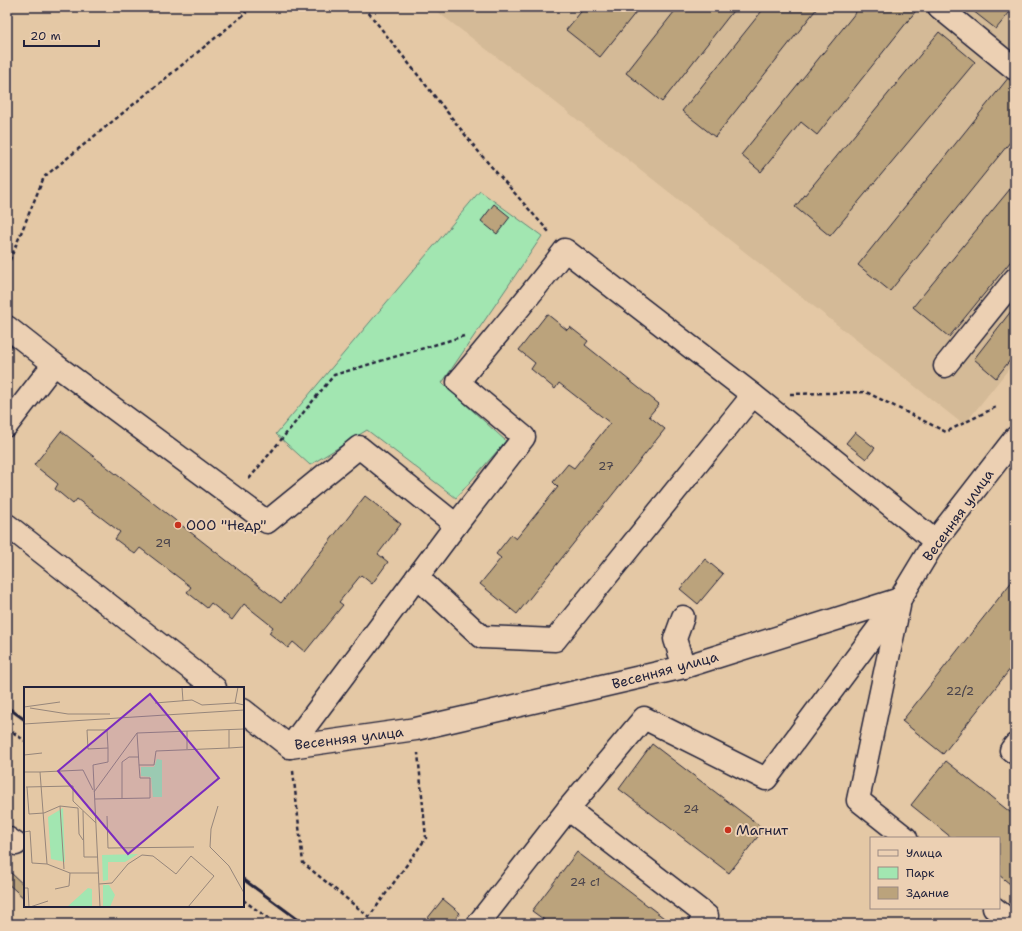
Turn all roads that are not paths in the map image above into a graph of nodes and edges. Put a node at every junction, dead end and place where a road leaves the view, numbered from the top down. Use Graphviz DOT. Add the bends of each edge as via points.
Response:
graph roads {
  1 [pos="939,7"];
  2 [pos="1015,69"];
  3 [pos="1015,279"];
  4 [pos="7,328"];
  5 [pos="54,364"];
  6 [pos="945,366"];
  7 [pos="753,395"];
  8 [pos="7,425"];
  9 [pos="1015,438"];
  10 [pos="7,525"];
  11 [pos="456,525"];
  12 [pos="935,541"];
  13 [pos="417,577"];
  14 [pos="900,599"];
  15 [pos="683,617"];
  16 [pos="684,667"];
  17 [pos="214,687"];
  18 [pos="244,711"];
  19 [pos="1015,746"];
  20 [pos="290,747"];
  21 [pos="1015,753"];
  22 [pos="568,809"];
  23 [pos="905,837"];
  24 [pos="995,909"];
  25 [pos="478,924"];
  26 [pos="700,924"];
  27 [pos="1014,924"];
  1 -- 2 [label="street"];
  3 -- 6 [label="street"];
  4 -- 5 [label="street"];
  5 -- 8 [label="street"];
  5 -- 11 [label="street" via="266,522 359,447"];
  7 -- 11 [label="street" via="565,250 458,382 524,437"];
  7 -- 12 [label="street"];
  7 -- 13 [label="street" via="556,640 482,637"];
  9 -- 12 [label="street, Весенняя улица"];
  10 -- 17 [label="street"];
  11 -- 13 [label="street"];
  12 -- 14 [label="street, Весенняя улица"];
  13 -- 20 [label="street"];
  14 -- 16 [label="street, Весенняя улица"];
  14 -- 22 [label="street" via="766,779 644,718"];
  14 -- 23 [label="street" via="858,800"];
  15 -- 16 [label="street" via="675,639"];
  16 -- 20 [label="street, Весенняя улица" via="416,729"];
  18 -- 20 [label="street, Весенняя улица"];
  19 -- 21 [label="street" via="1011,750"];
  22 -- 25 [label="street"];
  22 -- 26 [label="street" via="707,916"];
  24 -- 27 [label="street"];
}
